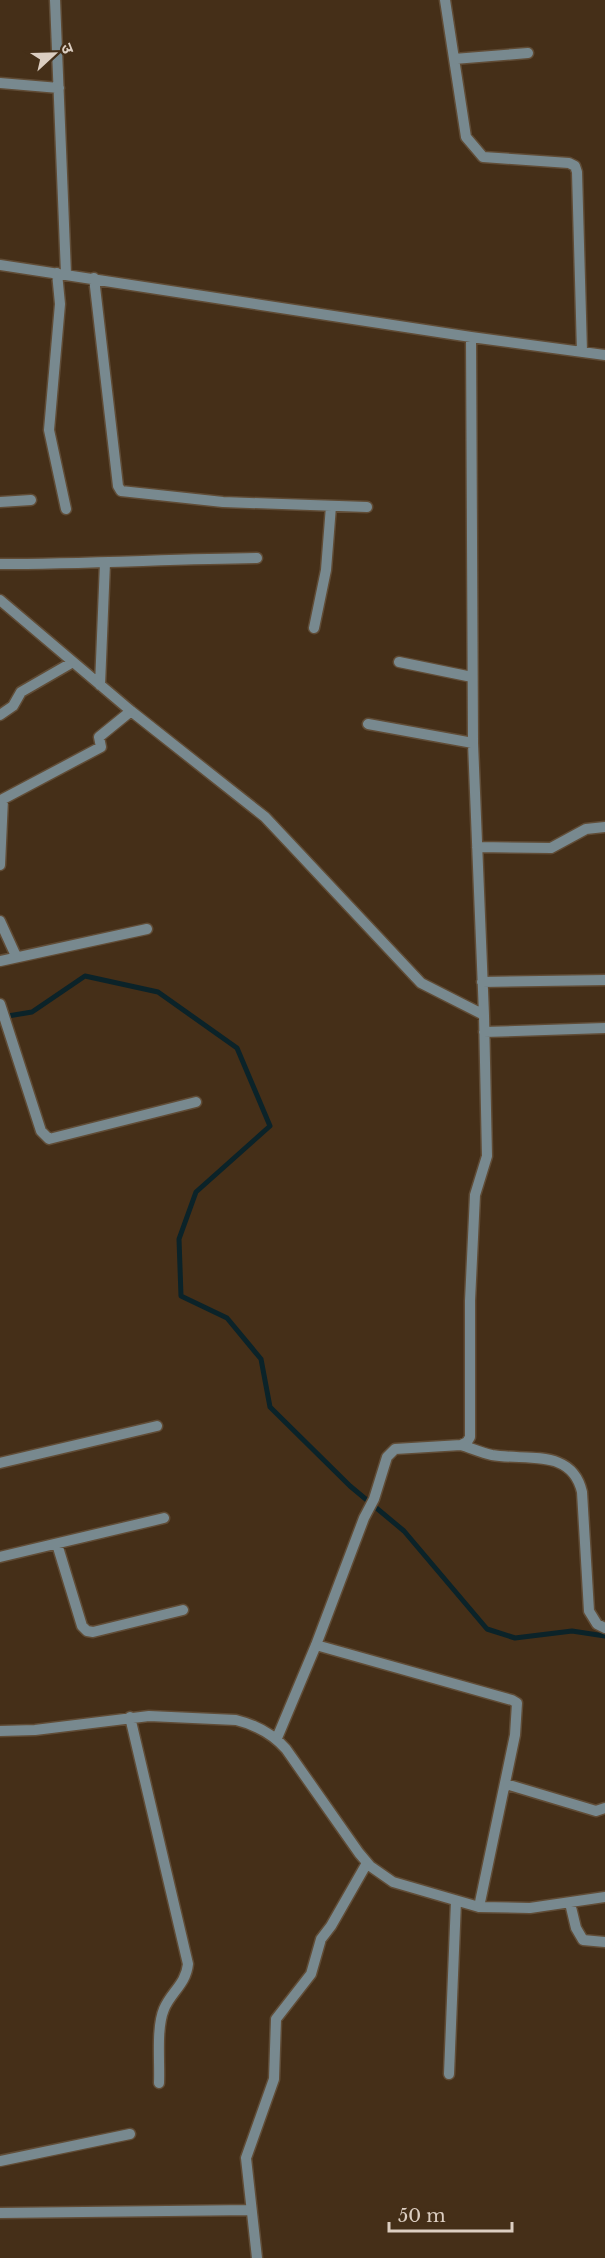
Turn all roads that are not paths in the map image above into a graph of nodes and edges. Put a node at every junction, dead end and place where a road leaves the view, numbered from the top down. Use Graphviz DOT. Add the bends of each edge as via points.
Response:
graph roads {
  1 [pos="56,0"];
  2 [pos="445,0"];
  3 [pos="528,52"];
  4 [pos="454,59"];
  5 [pos="0,83"];
  6 [pos="59,88"];
  7 [pos="0,265"];
  8 [pos="62,273"];
  9 [pos="94,278"];
  10 [pos="471,337"];
  11 [pos="582,352"];
  12 [pos="605,355"];
  13 [pos="31,500"];
  14 [pos="0,502"];
  15 [pos="331,506"];
  16 [pos="367,507"];
  17 [pos="66,509"];
  18 [pos="257,558"];
  19 [pos="105,563"];
  20 [pos="0,564"];
  21 [pos="0,600"];
  22 [pos="314,628"];
  23 [pos="73,662"];
  24 [pos="399,662"];
  25 [pos="472,676"];
  26 [pos="100,685"];
  27 [pos="131,711"];
  28 [pos="0,715"];
  29 [pos="368,724"];
  30 [pos="472,743"];
  31 [pos="605,826"];
  32 [pos="477,847"];
  33 [pos="0,865"];
  34 [pos="0,921"];
  35 [pos="147,929"];
  36 [pos="16,956"];
  37 [pos="0,961"];
  38 [pos="605,980"];
  39 [pos="482,982"];
  40 [pos="1,1007"];
  41 [pos="484,1015"];
  42 [pos="605,1028"];
  43 [pos="484,1032"];
  44 [pos="196,1102"];
  45 [pos="157,1426"];
  46 [pos="461,1445"];
  47 [pos="0,1463"];
  48 [pos="164,1518"];
  49 [pos="57,1544"];
  50 [pos="0,1557"];
  51 [pos="183,1610"];
  52 [pos="605,1628"];
  53 [pos="316,1645"];
  54 [pos="130,1717"];
  55 [pos="0,1731"];
  56 [pos="277,1738"];
  57 [pos="506,1784"];
  58 [pos="605,1808"];
  59 [pos="367,1863"];
  60 [pos="605,1898"];
  61 [pos="456,1900"];
  62 [pos="570,1903"];
  63 [pos="479,1907"];
  64 [pos="605,1942"];
  65 [pos="449,2074"];
  66 [pos="159,2083"];
  67 [pos="130,2134"];
  68 [pos="0,2161"];
  69 [pos="251,2210"];
  70 [pos="0,2213"];
  71 [pos="257,2258"];
  1 -- 6 [label="street"];
  2 -- 4 [label="street"];
  3 -- 4 [label="street"];
  4 -- 11 [label="street" via="466,137 483,157 575,166"];
  5 -- 6 [label="street"];
  6 -- 8 [label="street"];
  7 -- 8 [label="street"];
  8 -- 9 [label="street"];
  8 -- 17 [label="street" via="49,430"];
  9 -- 10 [label="street"];
  9 -- 15 [label="street" via="121,491 224,502"];
  10 -- 11 [label="street"];
  10 -- 25 [label="street"];
  11 -- 12 [label="street"];
  13 -- 14 [label="street"];
  15 -- 16 [label="street"];
  15 -- 22 [label="street" via="326,570"];
  18 -- 19 [label="street"];
  19 -- 20 [label="street"];
  19 -- 26 [label="street"];
  21 -- 23 [label="street"];
  23 -- 26 [label="street"];
  23 -- 28 [label="street" via="21,692 13,706"];
  24 -- 25 [label="street"];
  25 -- 30 [label="street"];
  26 -- 27 [label="street"];
  27 -- 33 [label="street" via="99,736 100,747 3,799"];
  27 -- 41 [label="street" via="265,817 421,983"];
  29 -- 30 [label="street"];
  30 -- 32 [label="street"];
  31 -- 32 [label="street" via="586,829 550,848"];
  32 -- 39 [label="street"];
  34 -- 36 [label="street"];
  35 -- 36 [label="street"];
  36 -- 37 [label="street"];
  38 -- 39 [label="street"];
  39 -- 41 [label="street"];
  40 -- 44 [label="street" via="41,1131 50,1139"];
  41 -- 43 [label="street"];
  42 -- 43 [label="street"];
  43 -- 46 [label="street" via="486,1156 475,1195 470,1437"];
  45 -- 47 [label="street"];
  46 -- 52 [label="street" via="491,1455 555,1461 573,1470 582,1492 589,1611 597,1624"];
  46 -- 53 [label="street" via="395,1449 387,1457"];
  48 -- 49 [label="street"];
  49 -- 50 [label="street"];
  49 -- 51 [label="street" via="82,1626 87,1630 93,1632"];
  53 -- 56 [label="street"];
  53 -- 57 [label="street" via="513,1700 518,1708"];
  54 -- 55 [label="street"];
  54 -- 56 [label="street" via="236,1720"];
  54 -- 66 [label="street" via="188,1965 184,1982 167,2003 162,2018"];
  56 -- 59 [label="street"];
  57 -- 58 [label="street" via="596,1811"];
  57 -- 63 [label="street"];
  59 -- 61 [label="street" via="393,1882"];
  59 -- 69 [label="street" via="321,1939 310,1974 276,2019 274,2079 246,2158"];
  60 -- 62 [label="street"];
  61 -- 63 [label="street"];
  61 -- 65 [label="street"];
  62 -- 63 [label="street" via="530,1908"];
  62 -- 64 [label="street" via="583,1940"];
  67 -- 68 [label="street"];
  69 -- 70 [label="street"];
  69 -- 71 [label="street"];
}
